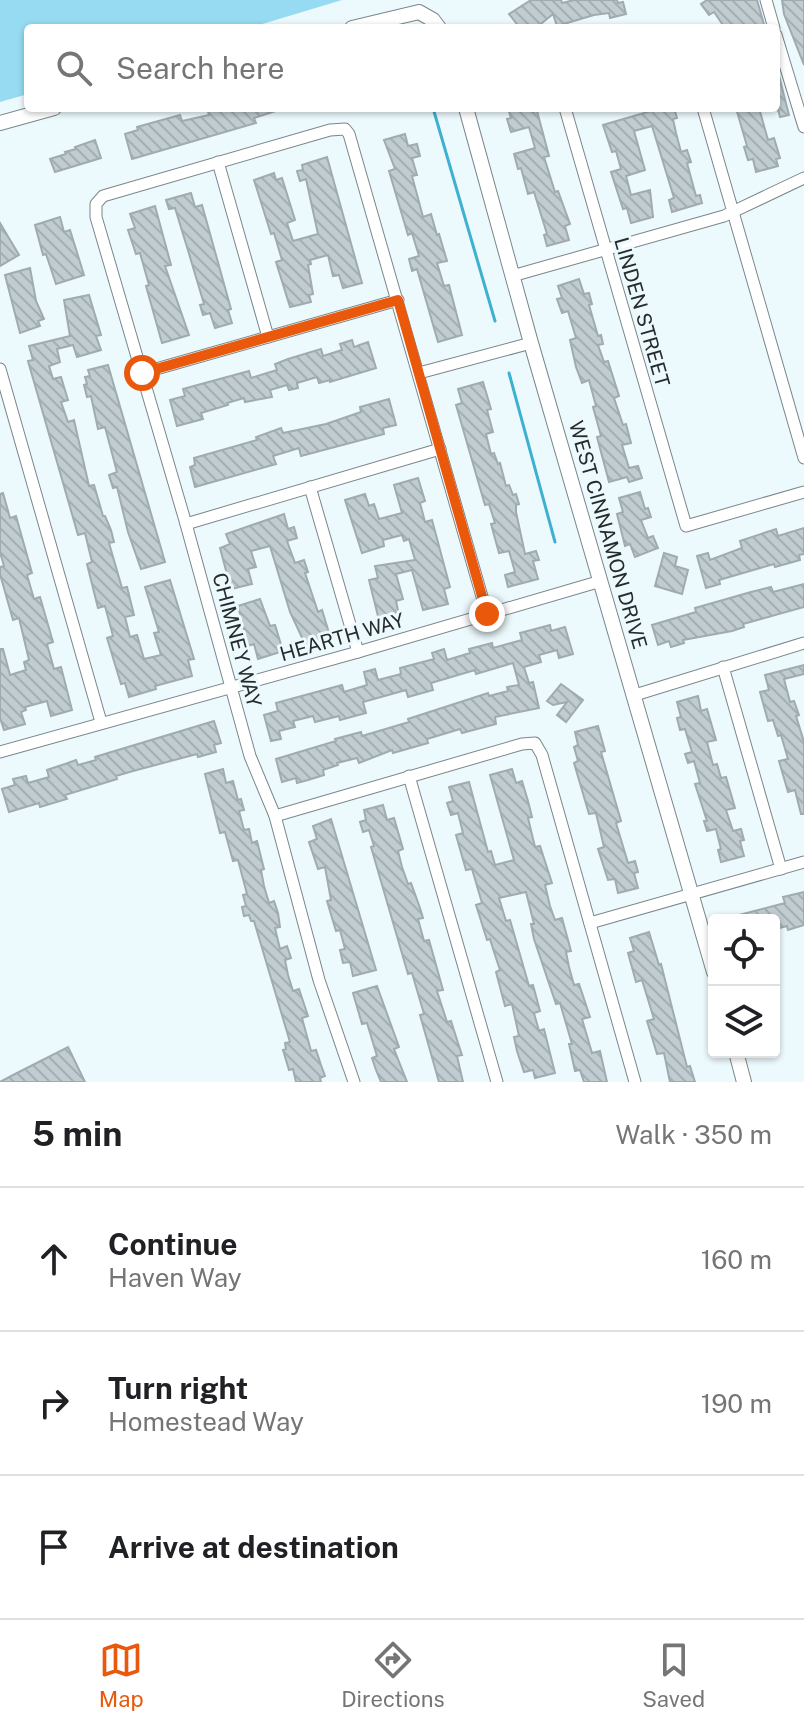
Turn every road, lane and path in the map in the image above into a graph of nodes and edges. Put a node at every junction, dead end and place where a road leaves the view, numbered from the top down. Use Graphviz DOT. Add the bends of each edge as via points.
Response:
graph roads {
  1 [pos="766,0"];
  2 [pos="367,24"];
  3 [pos="436,24"];
  4 [pos="773,24"];
  5 [pos="780,48"];
  6 [pos="40,112"];
  7 [pos="467,112"];
  8 [pos="566,112"];
  9 [pos="704,112"];
  10 [pos="0,123"];
  11 [pos="804,127"];
  12 [pos="218,162"];
  13 [pos="804,178"];
  14 [pos="733,212"];
  15 [pos="606,250"];
  16 [pos="512,276"];
  17 [pos="398,300"];
  18 [pos="268,337"];
  19 [pos="531,343"];
  20 [pos="0,369"];
  21 [pos="142,373"];
  22 [pos="419,373"];
  23 [pos="440,449"];
  24 [pos="804,458"];
  25 [pos="310,487"];
  26 [pos="804,492"];
  27 [pos="186,524"];
  28 [pos="601,581"];
  29 [pos="487,614"];
  30 [pos="804,643"];
  31 [pos="358,652"];
  32 [pos="723,667"];
  33 [pos="231,686"];
  34 [pos="635,695"];
  35 [pos="101,722"];
  36 [pos="0,752"];
  37 [pos="409,776"];
  38 [pos="275,816"];
  39 [pos="804,862"];
  40 [pos="781,869"];
  41 [pos="691,894"];
  42 [pos="590,923"];
  43 [pos="708,952"];
  44 [pos="738,1058"];
  45 [pos="354,1082"];
  46 [pos="497,1082"];
  47 [pos="635,1082"];
  48 [pos="744,1082"];
  1 -- 4 [label="street"];
  2 -- 3 [label="main road" via="419,12"];
  5 -- 11 [label="street"];
  6 -- 10 [label="main road"];
  7 -- 16 [label="main road, WEST CINNAMON DRIVE"];
  8 -- 15 [label="street, LINDEN STREET"];
  9 -- 14 [label="street"];
  12 -- 17 [label="street" via="345,129"];
  12 -- 18 [label="street"];
  12 -- 21 [label="street, CHIMNEY WAY" via="103,196 96,204"];
  13 -- 14 [label="street"];
  14 -- 15 [label="street"];
  14 -- 24 [label="street"];
  15 -- 16 [label="street"];
  15 -- 26 [label="street, LINDEN STREET" via="686,526"];
  16 -- 19 [label="main road, WEST CINNAMON DRIVE"];
  17 -- 18 [label="street"];
  17 -- 22 [label="street"];
  18 -- 21 [label="street"];
  19 -- 22 [label="street"];
  19 -- 28 [label="main road, WEST CINNAMON DRIVE"];
  20 -- 35 [label="street"];
  21 -- 27 [label="street, CHIMNEY WAY"];
  22 -- 23 [label="street"];
  23 -- 25 [label="street"];
  23 -- 29 [label="street"];
  25 -- 27 [label="street"];
  25 -- 31 [label="street"];
  27 -- 33 [label="street, CHIMNEY WAY"];
  28 -- 29 [label="street, HEARTH WAY"];
  28 -- 34 [label="main road, WEST CINNAMON DRIVE"];
  29 -- 31 [label="street, HEARTH WAY"];
  30 -- 32 [label="street"];
  31 -- 33 [label="street, HEARTH WAY"];
  32 -- 34 [label="street"];
  32 -- 40 [label="street"];
  33 -- 35 [label="street, HEARTH WAY"];
  33 -- 38 [label="street, CHIMNEY WAY" via="250,756"];
  34 -- 41 [label="main road, WEST CINNAMON DRIVE"];
  35 -- 36 [label="street, HEARTH WAY"];
  37 -- 38 [label="street"];
  37 -- 42 [label="street" via="535,743"];
  37 -- 46 [label="street"];
  38 -- 45 [label="street, CHIMNEY WAY" via="319,980"];
  39 -- 40 [label="street"];
  40 -- 41 [label="street"];
  41 -- 42 [label="street"];
  41 -- 43 [label="main road, WEST CINNAMON DRIVE"];
  42 -- 47 [label="street"];
  44 -- 48 [label="main road"];
}
